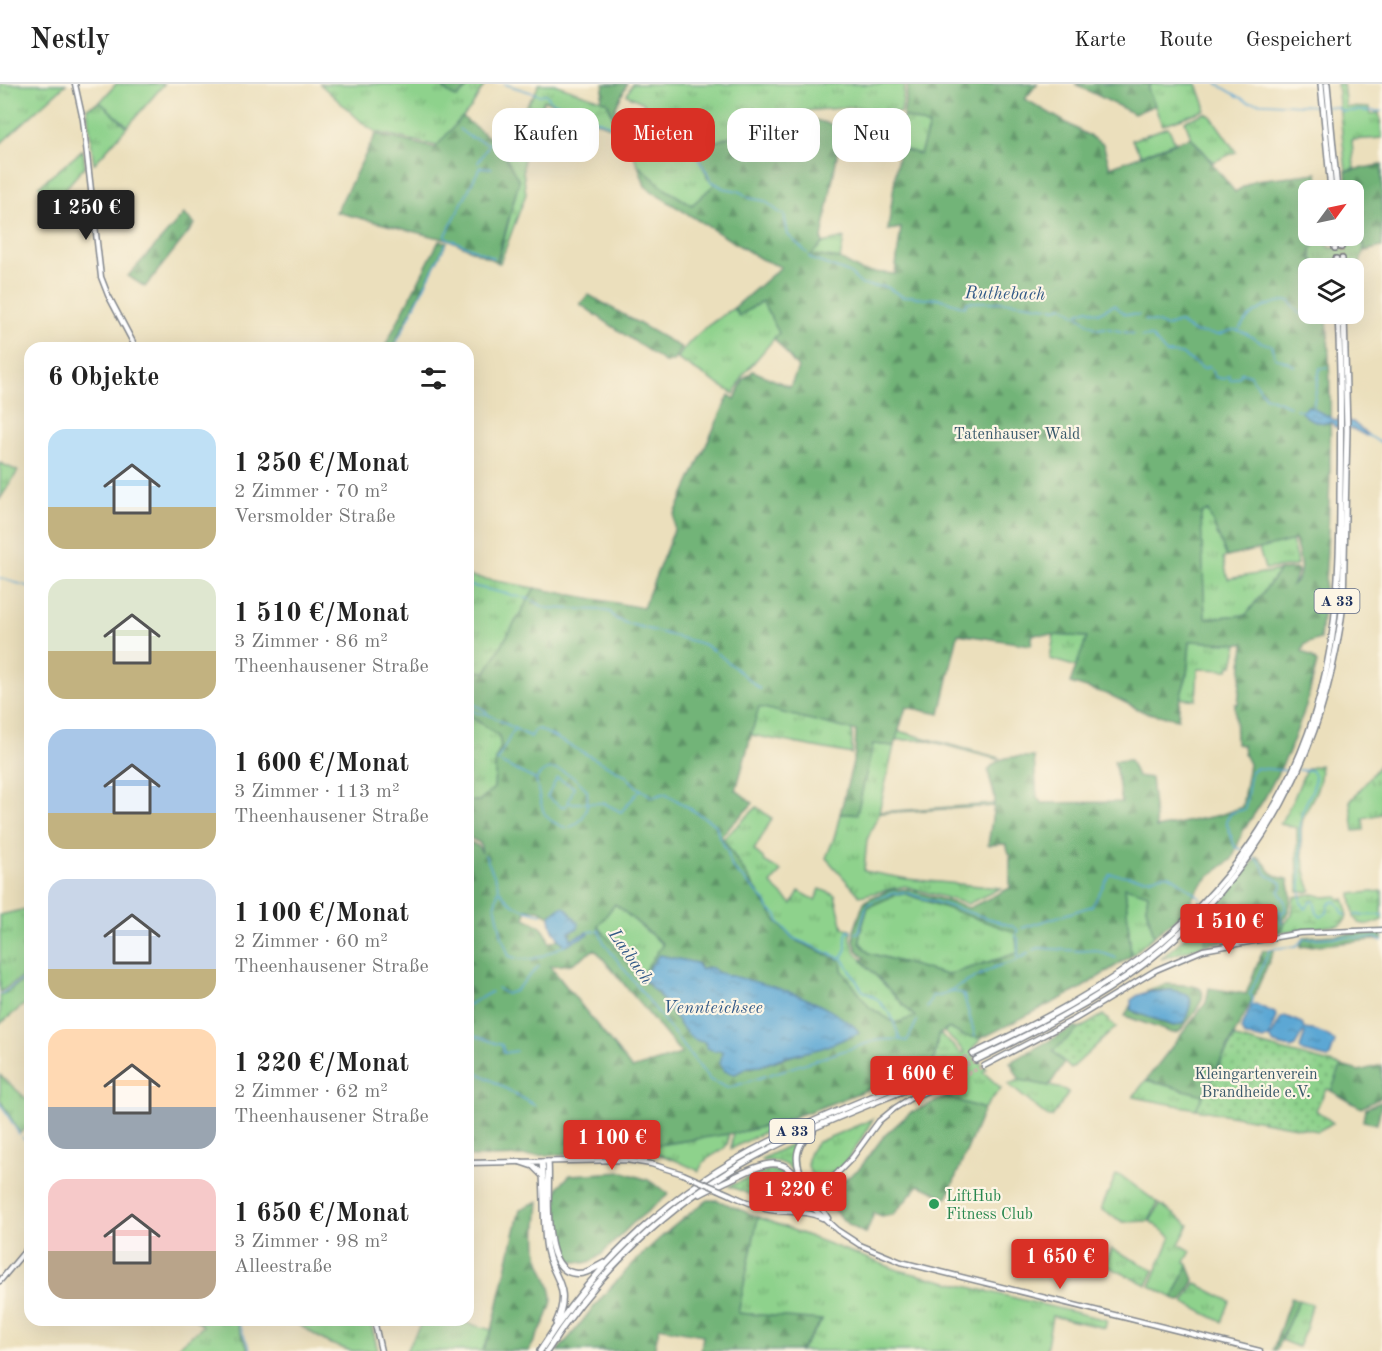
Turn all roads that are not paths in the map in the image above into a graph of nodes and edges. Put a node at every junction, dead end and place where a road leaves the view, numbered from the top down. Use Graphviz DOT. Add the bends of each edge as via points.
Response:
graph roads {
  1 [pos="75,84"];
  2 [pos="1321,84"];
  3 [pos="1327,84"];
  4 [pos="1326,101"];
  5 [pos="1329,134"];
  6 [pos="1331,180"];
  7 [pos="1336,180"];
  8 [pos="1339,324"];
  9 [pos="1344,324"];
  10 [pos="133,342"];
  11 [pos="1344,420"];
  12 [pos="1344,429"];
  13 [pos="1251,849"];
  14 [pos="1382,930"];
  15 [pos="975,1057"];
  16 [pos="984,1066"];
  17 [pos="951,1081"];
  18 [pos="820,1126"];
  19 [pos="521,1162"];
  20 [pos="545,1162"];
  21 [pos="474,1163"];
  22 [pos="772,1164"];
  23 [pos="543,1176"];
  24 [pos="804,1188"];
  25 [pos="817,1190"];
  26 [pos="798,1198"];
  27 [pos="818,1203"];
  28 [pos="800,1204"];
  29 [pos="680,1205"];
  30 [pos="754,1205"];
  31 [pos="781,1208"];
  32 [pos="813,1208"];
  33 [pos="765,1209"];
  34 [pos="837,1230"];
  35 [pos="848,1237"];
  36 [pos="24,1252"];
  37 [pos="609,1261"];
  38 [pos="0,1281"];
  39 [pos="375,1326"];
  40 [pos="551,1333"];
  41 [pos="381,1351"];
  42 [pos="540,1351"];
  43 [pos="547,1351"];
  44 [pos="1260,1351"];
  1 -- 10 [label="main road" via="83,120 101,277"];
  2 -- 4 [label="highway"];
  3 -- 4 [label="highway"];
  4 -- 5 [label="highway"];
  5 -- 6 [label="highway"];
  5 -- 7 [label="highway"];
  8 -- 11 [label="highway, A 33"];
  9 -- 11 [label="highway, A 33"];
  11 -- 12 [label="highway, A 33"];
  12 -- 13 [label="highway, A 33" via="1334,629 1318,702 1292,769"];
  12 -- 13 [label="highway, A 33" via="1345,566 1340,631 1327,694 1301,766 1275,817"];
  13 -- 15 [label="highway, A 33" via="1202,908 1118,975"];
  14 -- 16 [label="main road" via="1300,933 1203,950 1156,970"];
  17 -- 25 [label="main road" via="911,1098 879,1121 852,1158"];
  18 -- 24 [label="highway" via="803,1139 796,1154"];
  18 -- 29 [label="highway, A 33" via="749,1159"];
  18 -- 37 [label="highway, A 33" via="950,1068 808,1123 741,1157 681,1196"];
  19 -- 20 [label="main road"];
  19 -- 21 [label="main road"];
  19 -- 23 [label="highway" via="533,1166"];
  20 -- 23 [label="highway"];
  20 -- 30 [label="main road, bridge" via="626,1160 665,1167"];
  20 -- 37 [label="highway" via="550,1243 556,1260 576,1273"];
  22 -- 24 [label="highway" via="789,1169"];
  22 -- 29 [label="highway" via="755,1167"];
  22 -- 30 [label="highway" via="792,1178 793,1194 778,1205"];
  23 -- 40 [label="highway" via="547,1253 561,1283 563,1300"];
  24 -- 25 [label="main road"];
  24 -- 26 [label="main road"];
  25 -- 27 [label="main road"];
  26 -- 28 [label="main road"];
  26 -- 31 [label="main road"];
  27 -- 32 [label="main road"];
  27 -- 35 [label="main road"];
  28 -- 31 [label="main road"];
  28 -- 32 [label="main road"];
  29 -- 43 [label="highway, A 33" via="603,1277"];
  30 -- 33 [label="main road"];
  31 -- 33 [label="main road"];
  32 -- 34 [label="main road"];
  33 -- 34 [label="main road" via="815,1215"];
  34 -- 35 [label="main road"];
  35 -- 44 [label="main road" via="871,1251 916,1266"];
  36 -- 38 [label="main road"];
  37 -- 40 [label="highway, A 33"];
  39 -- 41 [label="main road"];
  40 -- 42 [label="highway, A 33"];
}
